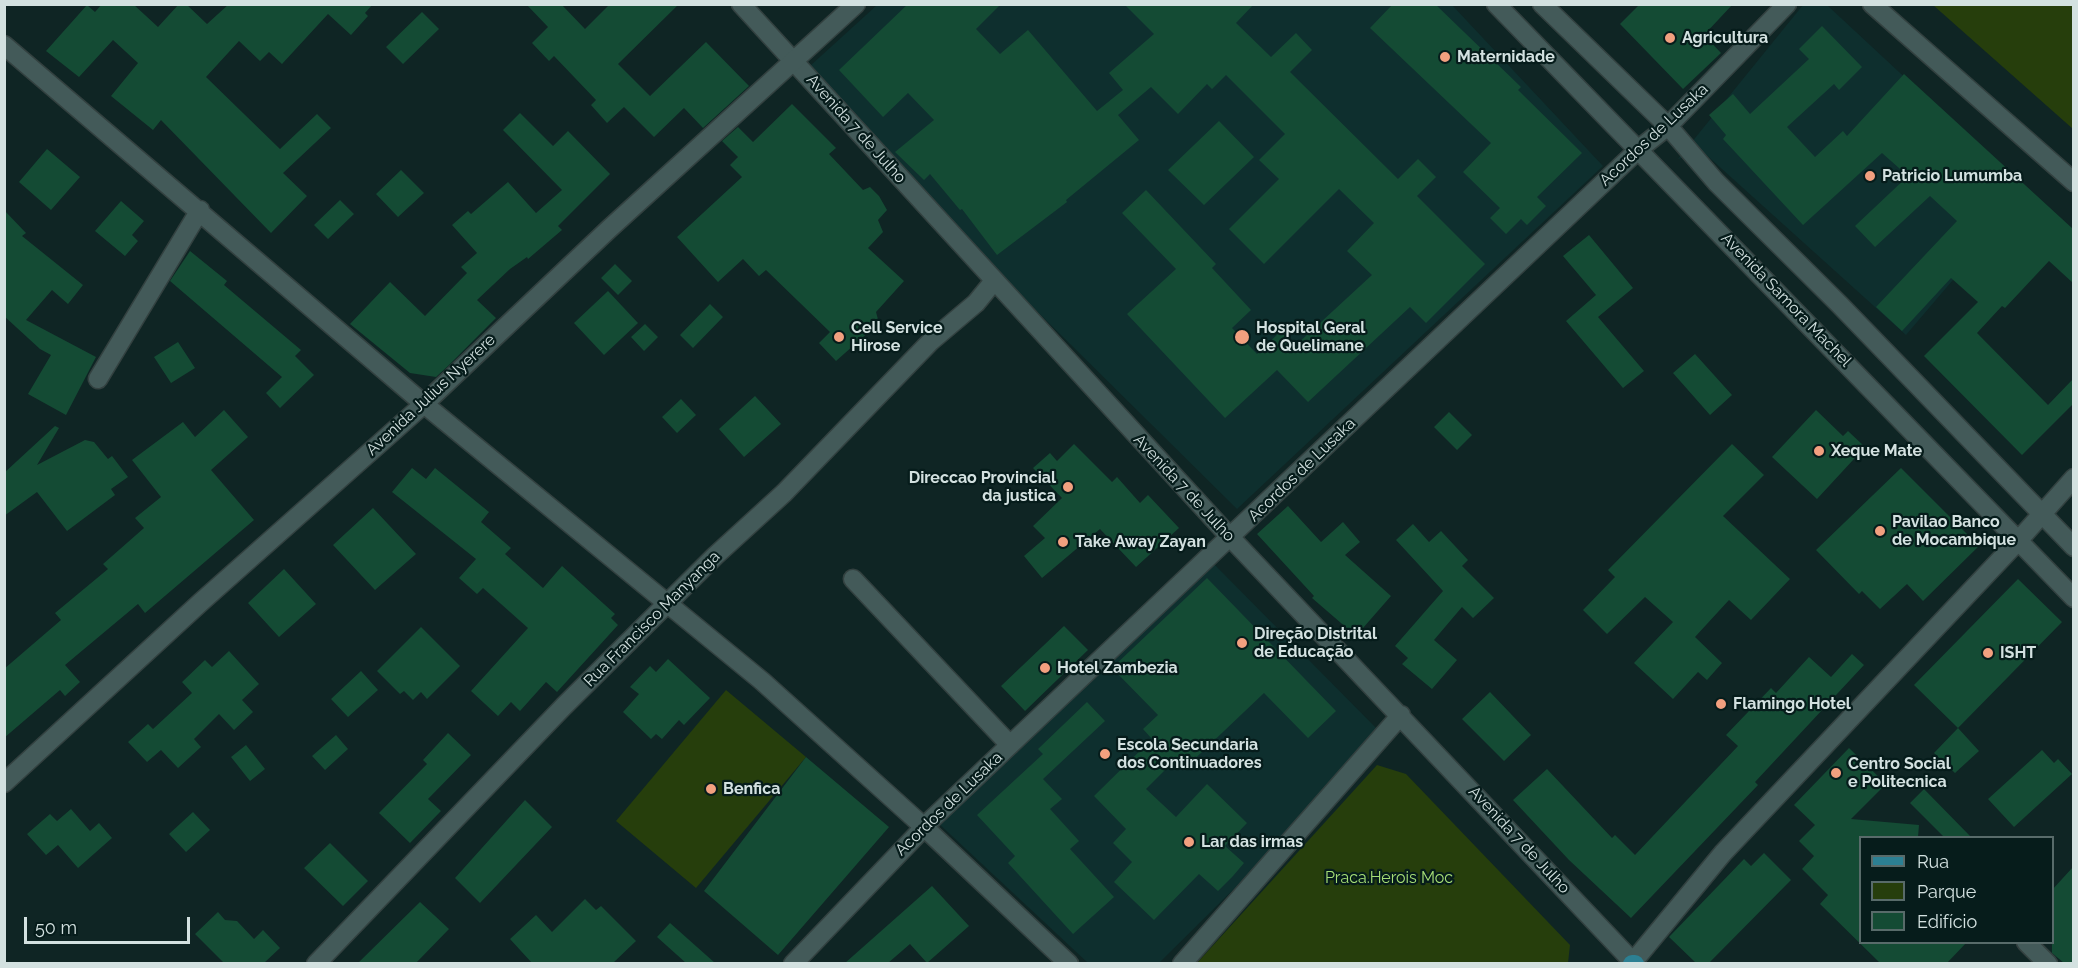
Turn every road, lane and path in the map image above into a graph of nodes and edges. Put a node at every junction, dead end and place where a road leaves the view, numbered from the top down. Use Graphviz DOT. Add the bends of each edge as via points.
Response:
graph roads {
  1 [pos="741,4"];
  2 [pos="856,4"];
  3 [pos="1496,4"];
  4 [pos="1542,4"];
  5 [pos="1787,4"];
  6 [pos="1872,4"];
  7 [pos="4,45"];
  8 [pos="794,60"];
  9 [pos="1668,126"];
  10 [pos="1639,148"];
  11 [pos="2073,182"];
  12 [pos="200,210"];
  13 [pos="994,281"];
  14 [pos="98,379"];
  15 [pos="424,404"];
  16 [pos="2073,478"];
  17 [pos="2041,512"];
  18 [pos="1230,537"];
  19 [pos="2018,541"];
  20 [pos="2073,547"];
  21 [pos="853,579"];
  22 [pos="2073,598"];
  23 [pos="667,606"];
  24 [pos="1401,715"];
  25 [pos="1010,745"];
  26 [pos="4,783"];
  27 [pos="924,827"];
  28 [pos="2028,944"];
  29 [pos="316,963"];
  30 [pos="794,963"];
  31 [pos="1069,963"];
  32 [pos="1182,963"];
  33 [pos="1633,963"];
  34 [pos="2048,963"];
  1 -- 8 [label="street, Avenida 7 de Julho"];
  2 -- 8 [label="street, Avenida Julius Nyerere"];
  3 -- 10 [label="street, Avenida Samora Machel"];
  4 -- 9 [label="street, Avenida Samora Machel"];
  5 -- 9 [label="street, Acordos de Lusaka"];
  6 -- 11 [label="street"];
  7 -- 12 [label="street"];
  8 -- 13 [label="street, Avenida 7 de Julho"];
  8 -- 15 [label="street, Avenida Julius Nyerere"];
  9 -- 10 [label="street, Acordos de Lusaka"];
  9 -- 17 [label="street, Avenida Samora Machel" via="1716,182"];
  10 -- 18 [label="street, Acordos de Lusaka"];
  10 -- 19 [label="street, Avenida Samora Machel"];
  12 -- 14 [label="street"];
  12 -- 15 [label="street"];
  13 -- 18 [label="street, Avenida 7 de Julho"];
  13 -- 23 [label="street, Rua Francisco Manyanga" via="784,494"];
  15 -- 23 [label="street"];
  15 -- 26 [label="street, Avenida Julius Nyerere"];
  16 -- 17 [label="street"];
  17 -- 19 [label="street"];
  17 -- 20 [label="street, Avenida Samora Machel"];
  18 -- 24 [label="street, Avenida 7 de Julho"];
  18 -- 25 [label="street, Acordos de Lusaka"];
  19 -- 22 [label="street, Avenida Samora Machel"];
  19 -- 33 [label="street" via="1723,853"];
  21 -- 25 [label="street"];
  23 -- 27 [label="street" via="762,681"];
  23 -- 29 [label="street, Rua Francisco Manyanga"];
  24 -- 32 [label="street"];
  24 -- 33 [label="street, Avenida 7 de Julho"];
  25 -- 27 [label="street, Acordos de Lusaka"];
  27 -- 30 [label="street, Acordos de Lusaka"];
  27 -- 31 [label="street"];
  28 -- 34 [label="street"];
}
